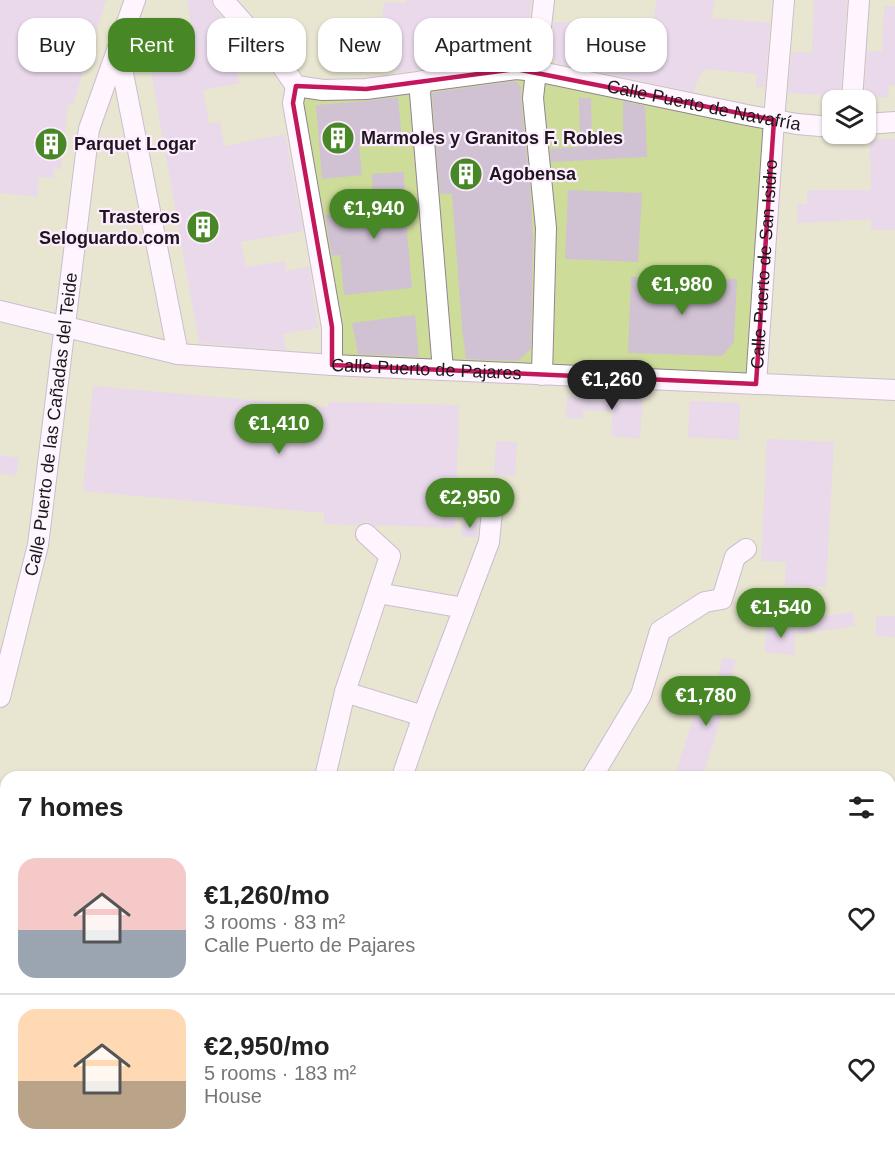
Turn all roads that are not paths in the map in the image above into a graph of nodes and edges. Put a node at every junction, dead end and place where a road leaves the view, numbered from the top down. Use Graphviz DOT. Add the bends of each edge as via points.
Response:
graph roads {
  1 [pos="135,0"];
  2 [pos="223,0"];
  3 [pos="544,0"];
  4 [pos="784,0"];
  5 [pos="859,0"];
  6 [pos="128,18"];
  7 [pos="542,18"];
  8 [pos="109,72"];
  9 [pos="123,72"];
  10 [pos="492,72"];
  11 [pos="536,72"];
  12 [pos="541,72"];
  13 [pos="422,81"];
  14 [pos="296,86"];
  15 [pos="853,90"];
  16 [pos="774,120"];
  17 [pos="895,122"];
  18 [pos="876,123"];
  19 [pos="822,126"];
  20 [pos="0,311"];
  21 [pos="66,326"];
  22 [pos="178,354"];
  23 [pos="332,364"];
  24 [pos="443,370"];
  25 [pos="542,375"];
  26 [pos="756,384"];
  27 [pos="895,390"];
  28 [pos="492,511"];
  29 [pos="366,534"];
  30 [pos="746,549"];
  31 [pos="378,593"];
  32 [pos="464,608"];
  33 [pos="345,692"];
  34 [pos="0,697"];
  35 [pos="423,716"];
  36 [pos="326,771"];
  37 [pos="404,771"];
  38 [pos="596,771"];
  1 -- 6 [label="street, Calle Puerto de las Cañadas del Teide"];
  2 -- 14 [label="street"];
  3 -- 7 [label="street"];
  4 -- 16 [label="street, Calle Puerto de San Isidro"];
  5 -- 15 [label="street"];
  8 -- 21 [label="street, Calle Puerto de las Cañadas del Teide" via="89,129"];
  9 -- 22 [label="street"];
  10 -- 13 [label="street, Calle Puerto de Navafría"];
  11 -- 25 [label="street" via="533,98 546,228"];
  12 -- 16 [label="street, Calle Puerto de Navafría"];
  13 -- 14 [label="street, Calle Puerto de Navafría" via="366,89"];
  13 -- 24 [label="street"];
  14 -- 23 [label="street" via="293,103 332,327"];
  16 -- 19 [label="street, Calle Puerto de Navafría"];
  16 -- 26 [label="street, Calle Puerto de San Isidro"];
  17 -- 18 [label="street"];
  20 -- 21 [label="street, Calle Puerto de Pajares"];
  21 -- 22 [label="street, Calle Puerto de Pajares"];
  21 -- 34 [label="street, Calle Puerto de las Cañadas del Teide" via="38,545"];
  22 -- 23 [label="street, Calle Puerto de Pajares"];
  23 -- 24 [label="street, Calle Puerto de Pajares"];
  24 -- 25 [label="street, Calle Puerto de Pajares"];
  25 -- 26 [label="street, Calle Puerto de Pajares"];
  26 -- 27 [label="street, Calle Puerto de Pajares"];
  28 -- 32 [label="street" via="489,542"];
  29 -- 31 [label="street" via="390,556"];
  30 -- 38 [label="street" via="735,557 722,599 705,602 660,631 642,695"];
  31 -- 32 [label="street"];
  31 -- 33 [label="street"];
  32 -- 35 [label="street"];
  33 -- 35 [label="street"];
  33 -- 36 [label="street"];
  35 -- 37 [label="street"];
}
